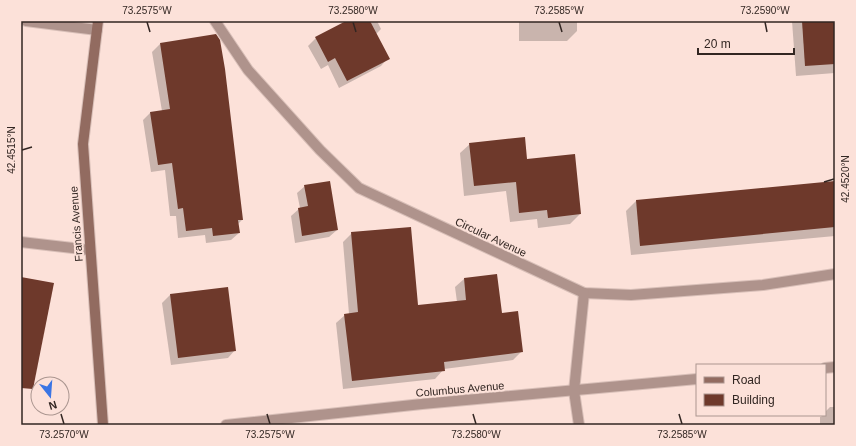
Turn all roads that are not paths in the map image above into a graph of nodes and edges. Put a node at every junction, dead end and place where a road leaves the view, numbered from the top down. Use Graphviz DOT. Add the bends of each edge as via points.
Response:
graph roads {
  1 [pos="26,21"];
  2 [pos="215,21"];
  3 [pos="97,26"];
  4 [pos="21,242"];
  5 [pos="90,250"];
  6 [pos="835,274"];
  7 [pos="584,293"];
  8 [pos="696,380"];
  9 [pos="574,390"];
  10 [pos="103,425"];
  11 [pos="226,425"];
  12 [pos="579,425"];
  1 -- 3 [label="street"];
  2 -- 7 [label="street, Circular Avenue" via="248,70 320,150 359,188"];
  3 -- 5 [label="street, Francis Avenue" via="83,144"];
  4 -- 5 [label="street"];
  5 -- 10 [label="street, Francis Avenue"];
  6 -- 7 [label="street, Circular Avenue" via="763,285 631,295"];
  7 -- 9 [label="street"];
  8 -- 9 [label="street, Columbus Avenue"];
  9 -- 11 [label="street, Columbus Avenue"];
  9 -- 12 [label="street"];
}
